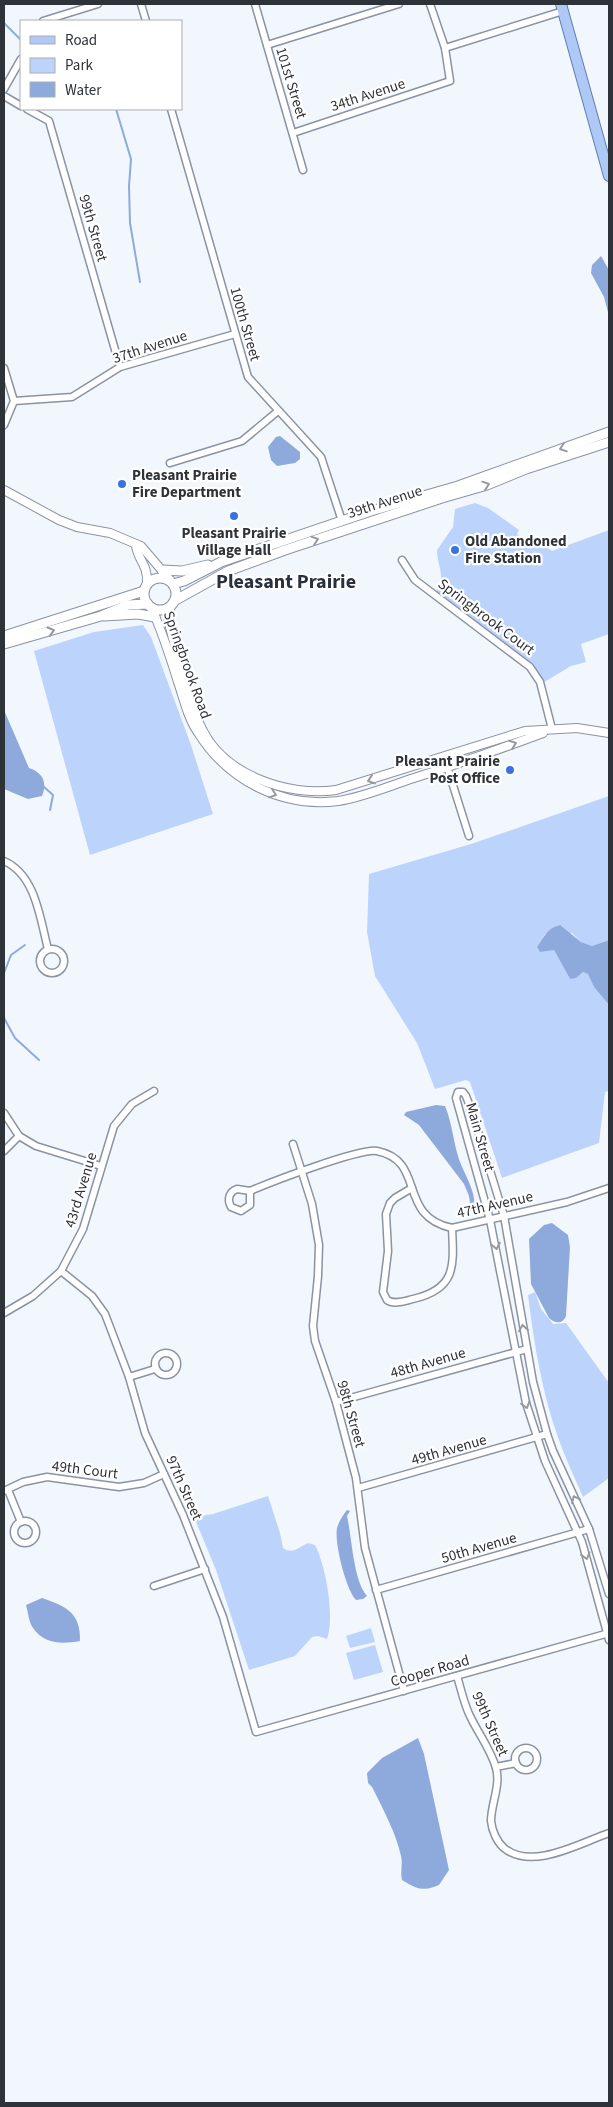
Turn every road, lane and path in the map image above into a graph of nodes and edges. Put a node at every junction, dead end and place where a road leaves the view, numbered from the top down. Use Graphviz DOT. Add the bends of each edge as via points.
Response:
graph roads {
  1 [pos="98,4"];
  2 [pos="141,4"];
  3 [pos="255,4"];
  4 [pos="399,4"];
  5 [pos="430,4"];
  6 [pos="562,8"];
  7 [pos="46,20"];
  8 [pos="146,20"];
  9 [pos="267,45"];
  10 [pos="445,48"];
  11 [pos="20,61"];
  12 [pos="4,89"];
  13 [pos="4,96"];
  14 [pos="20,105"];
  15 [pos="29,110"];
  16 [pos="171,110"];
  17 [pos="293,133"];
  18 [pos="303,170"];
  19 [pos="609,176"];
  20 [pos="235,334"];
  21 [pos="120,367"];
  22 [pos="4,368"];
  23 [pos="14,400"];
  24 [pos="278,411"];
  25 [pos="4,425"];
  26 [pos="609,432"];
  27 [pos="609,442"];
  28 [pos="587,445"];
  29 [pos="170,463"];
  30 [pos="4,490"];
  31 [pos="342,521"];
  32 [pos="136,545"];
  33 [pos="402,560"];
  34 [pos="221,562"];
  35 [pos="162,570"];
  36 [pos="172,583"];
  37 [pos="146,587"];
  38 [pos="173,603"];
  39 [pos="149,605"];
  40 [pos="101,616"];
  41 [pos="155,617"];
  42 [pos="4,636"];
  43 [pos="4,644"];
  44 [pos="552,729"];
  45 [pos="609,733"];
  46 [pos="444,757"];
  47 [pos="447,768"];
  48 [pos="469,836"];
  49 [pos="4,860"];
  50 [pos="48,949"];
  51 [pos="154,1091"];
  52 [pos="4,1113"];
  53 [pos="19,1136"];
  54 [pos="292,1144"];
  55 [pos="4,1152"];
  56 [pos="102,1166"];
  57 [pos="302,1172"];
  58 [pos="412,1188"];
  59 [pos="609,1188"];
  60 [pos="250,1191"];
  61 [pos="504,1216"];
  62 [pos="490,1220"];
  63 [pos="452,1228"];
  64 [pos="61,1271"];
  65 [pos="4,1313"];
  66 [pos="526,1349"];
  67 [pos="514,1352"];
  68 [pos="155,1369"];
  69 [pos="129,1377"];
  70 [pos="336,1402"];
  71 [pos="547,1434"];
  72 [pos="536,1438"];
  73 [pos="164,1474"];
  74 [pos="358,1488"];
  75 [pos="6,1491"];
  76 [pos="21,1522"];
  77 [pos="589,1529"];
  78 [pos="578,1533"];
  79 [pos="205,1569"];
  80 [pos="154,1586"];
  81 [pos="376,1590"];
  82 [pos="609,1594"];
  83 [pos="609,1636"];
  84 [pos="457,1676"];
  85 [pos="404,1691"];
  86 [pos="256,1732"];
  87 [pos="516,1763"];
  88 [pos="496,1767"];
  89 [pos="609,1833"];
  1 -- 7 [label="street"];
  2 -- 8 [label="street"];
  3 -- 9 [label="street, 101st Street"];
  4 -- 9 [label="street"];
  5 -- 10 [label="street"];
  6 -- 10 [label="street"];
  6 -- 19 [label="main road"];
  9 -- 17 [label="street, 101st Street"];
  10 -- 17 [label="street, 34th Avenue" via="450,81"];
  11 -- 12 [label="street"];
  13 -- 14 [label="street"];
  15 -- 21 [label="street, 99th Street" via="49,121"];
  16 -- 20 [label="street, 100th Street"];
  17 -- 18 [label="street, 101st Street"];
  20 -- 21 [label="street, 37th Avenue"];
  20 -- 24 [label="street, 100th Street" via="248,376"];
  21 -- 23 [label="street, 37th Avenue" via="72,397"];
  22 -- 23 [label="street"];
  23 -- 25 [label="street"];
  24 -- 29 [label="street" via="242,441"];
  24 -- 31 [label="street, 100th Street" via="321,458"];
  26 -- 28 [label="main road, 39th Avenue"];
  27 -- 28 [label="main road, 39th Avenue"];
  28 -- 31 [label="main road, 39th Avenue, one-way"];
  38 -- 28 [label="main road, 39th Avenue, one-way" via="228,572 285,550 487,485"];
  30 -- 32 [label="street" via="58,520 110,533"];
  31 -- 34 [label="main road, 39th Avenue"];
  32 -- 35 [label="street" via="141,546"];
  32 -- 37 [label="street" via="148,572"];
  33 -- 44 [label="street, Springbrook Court" via="415,580 530,667 540,682"];
  34 -- 35 [label="main road" via="182,571"];
  34 -- 36 [label="main road, 39th Avenue" via="184,581"];
  35 -- 36 [label="street"];
  36 -- 37 [label="main road" via="161,577"];
  36 -- 38 [label="main road" via="176,590"];
  37 -- 39 [label="main road" via="144,598"];
  37 -- 42 [label="main road"];
  38 -- 39 [label="main road" via="161,610"];
  46 -- 38 [label="street, Springbrook Road, one-way" via="352,786 322,792 284,788 255,778 220,754 202,729 169,623"];
  39 -- 40 [label="main road" via="128,605"];
  39 -- 41 [label="street, Springbrook Road"];
  40 -- 41 [label="main road" via="138,614"];
  43 -- 40 [label="main road, one-way"];
  41 -- 47 [label="street, Springbrook Road, one-way" via="198,733 225,766 261,790 291,800 339,801"];
  44 -- 45 [label="street, Springbrook Road" via="577,728"];
  44 -- 46 [label="street, Springbrook Road" via="525,731"];
  47 -- 44 [label="street, Springbrook Road, one-way"];
  46 -- 47 [label="street"];
  47 -- 48 [label="street"];
  49 -- 50 [label="street" via="13,865 32,890"];
  50 -- 50 [label="street" via="40,958 41,966 46,972 55,973 62,969 64,957 56,949"];
  51 -- 56 [label="street, 43rd Avenue" via="132,1104 114,1126"];
  52 -- 53 [label="street"];
  53 -- 55 [label="street"];
  53 -- 56 [label="street" via="36,1146"];
  54 -- 57 [label="street, 98th Street"];
  56 -- 64 [label="street, 43rd Avenue" via="83,1230"];
  57 -- 58 [label="street, 47th Avenue" via="354,1154 376,1151 398,1161"];
  57 -- 60 [label="street, 47th Avenue"];
  57 -- 70 [label="street, 98th Street" via="319,1245 313,1326 315,1341"];
  58 -- 63 [label="street, 47th Avenue" via="423,1213 434,1223"];
  58 -- 63 [label="street" via="390,1203 386,1214 388,1251 383,1292 387,1300 394,1303 416,1299 434,1293 444,1285 452,1272"];
  59 -- 61 [label="street, 47th Avenue" via="578,1199"];
  61 -- 62 [label="street, 47th Avenue"];
  61 -- 62 [label="street, Main Street" via="472,1112 466,1096 458,1092 456,1098"];
  66 -- 61 [label="street, Main Street, one-way"];
  62 -- 63 [label="street, 47th Avenue"];
  62 -- 67 [label="street, Main Street, one-way"];
  64 -- 65 [label="street, 43rd Avenue" via="33,1296"];
  64 -- 69 [label="street, 97th Street" via="99,1304"];
  66 -- 67 [label="street, 48th Avenue"];
  66 -- 71 [label="street, Main Street"];
  67 -- 70 [label="street, 48th Avenue"];
  67 -- 72 [label="street, Main Street, one-way"];
  68 -- 69 [label="street"];
  69 -- 73 [label="street, 97th Street" via="145,1433"];
  70 -- 74 [label="street, 98th Street"];
  71 -- 72 [label="street, 49th Avenue"];
  77 -- 71 [label="street, Main Street, one-way"];
  72 -- 74 [label="street, 49th Avenue"];
  72 -- 78 [label="street, Main Street"];
  73 -- 75 [label="street, 49th Court" via="144,1483 119,1487 47,1477 23,1482"];
  73 -- 79 [label="street, 97th Street"];
  74 -- 81 [label="street, 98th Street" via="362,1533"];
  75 -- 76 [label="street"];
  77 -- 78 [label="street, 50th Avenue"];
  77 -- 82 [label="street, Main Street"];
  78 -- 81 [label="street, 50th Avenue"];
  78 -- 83 [label="street, Main Street, one-way"];
  79 -- 80 [label="street"];
  79 -- 86 [label="street, 97th Street" via="223,1617"];
  81 -- 85 [label="street, 98th Street"];
  83 -- 84 [label="street, Cooper Road"];
  84 -- 85 [label="street, Cooper Road"];
  84 -- 88 [label="street, 99th Street" via="468,1714"];
  85 -- 86 [label="street, Cooper Road"];
  87 -- 88 [label="street"];
  88 -- 89 [label="street, 99th Street" via="491,1822 500,1844 508,1851 530,1858 543,1856"];
}
